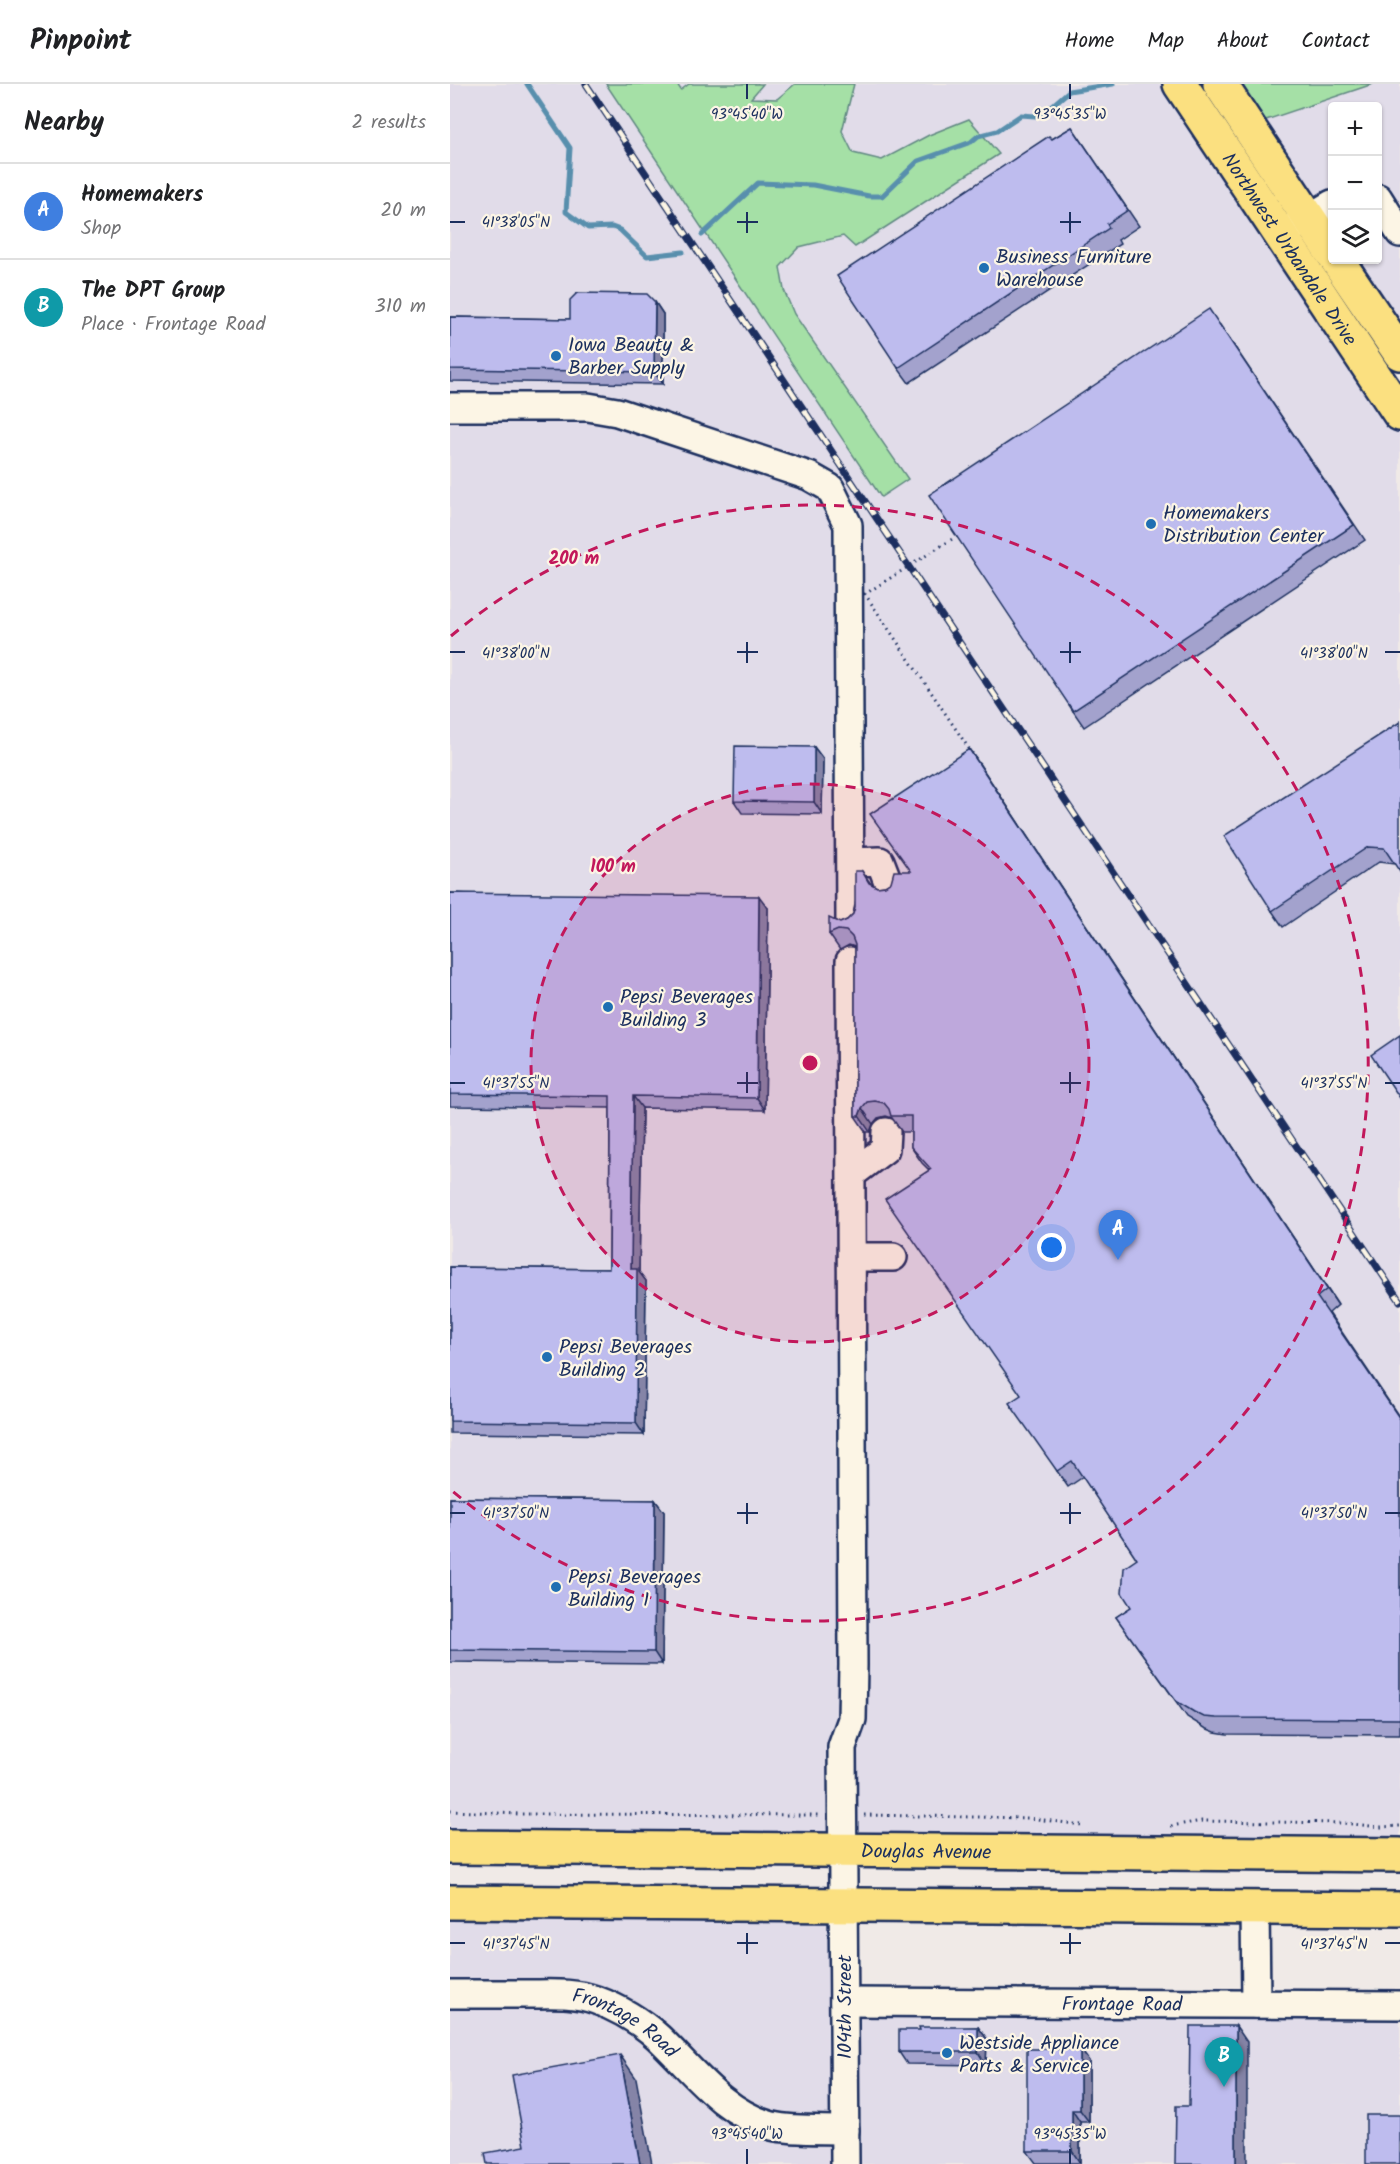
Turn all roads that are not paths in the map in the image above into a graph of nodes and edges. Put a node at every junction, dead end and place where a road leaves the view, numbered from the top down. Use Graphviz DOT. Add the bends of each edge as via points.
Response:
graph roads {
  1 [pos="1179,84"];
  2 [pos="1220,84"];
  3 [pos="1382,206"];
  4 [pos="1321,211"];
  5 [pos="1400,233"];
  6 [pos="1281,234"];
  7 [pos="1328,238"];
  8 [pos="1340,264"];
  9 [pos="1400,353"];
  10 [pos="450,407"];
  11 [pos="1400,414"];
  12 [pos="851,862"];
  13 [pos="890,887"];
  14 [pos="850,923"];
  15 [pos="850,961"];
  16 [pos="886,1132"];
  17 [pos="852,1174"];
  18 [pos="852,1257"];
  19 [pos="893,1257"];
  20 [pos="450,1847"];
  21 [pos="843,1850"];
  22 [pos="1400,1855"];
  23 [pos="450,1902"];
  24 [pos="843,1904"];
  25 [pos="1255,1907"];
  26 [pos="1400,1909"];
  27 [pos="450,1994"];
  28 [pos="844,2002"];
  29 [pos="1256,2004"];
  30 [pos="1400,2005"];
  31 [pos="844,2130"];
  32 [pos="845,2164"];
  1 -- 6 [label="main road, Northwest Urbandale Drive"];
  2 -- 4 [label="main road, Northwest Urbandale Drive"];
  3 -- 5 [label="street"];
  4 -- 6 [label="street"];
  4 -- 7 [label="main road, Northwest Urbandale Drive"];
  6 -- 11 [label="main road, Northwest Urbandale Drive"];
  8 -- 9 [label="main road, Northwest Urbandale Drive"];
  10 -- 12 [label="street" via="588,407 617,412 809,476 830,488 848,525"];
  12 -- 13 [label="street" via="880,861"];
  12 -- 14 [label="street"];
  15 -- 17 [label="street, 104th Street"];
  16 -- 17 [label="street" via="885,1149"];
  17 -- 18 [label="street, 104th Street"];
  18 -- 19 [label="street"];
  18 -- 21 [label="street, 104th Street" via="852,1719 842,1747"];
  20 -- 21 [label="main road, Douglas Avenue"];
  21 -- 22 [label="main road, Douglas Avenue"];
  21 -- 24 [label="street, 104th Street"];
  23 -- 24 [label="main road"];
  24 -- 25 [label="main road"];
  24 -- 28 [label="street, 104th Street"];
  25 -- 26 [label="main road"];
  25 -- 29 [label="street"];
  27 -- 31 [label="street, Frontage Road" via="565,1994 594,1999 638,2021 713,2093 751,2118 772,2126"];
  28 -- 29 [label="street, Frontage Road"];
  28 -- 31 [label="street, 104th Street"];
  29 -- 30 [label="street, Frontage Road"];
  31 -- 32 [label="street, 104th Street"];
}
